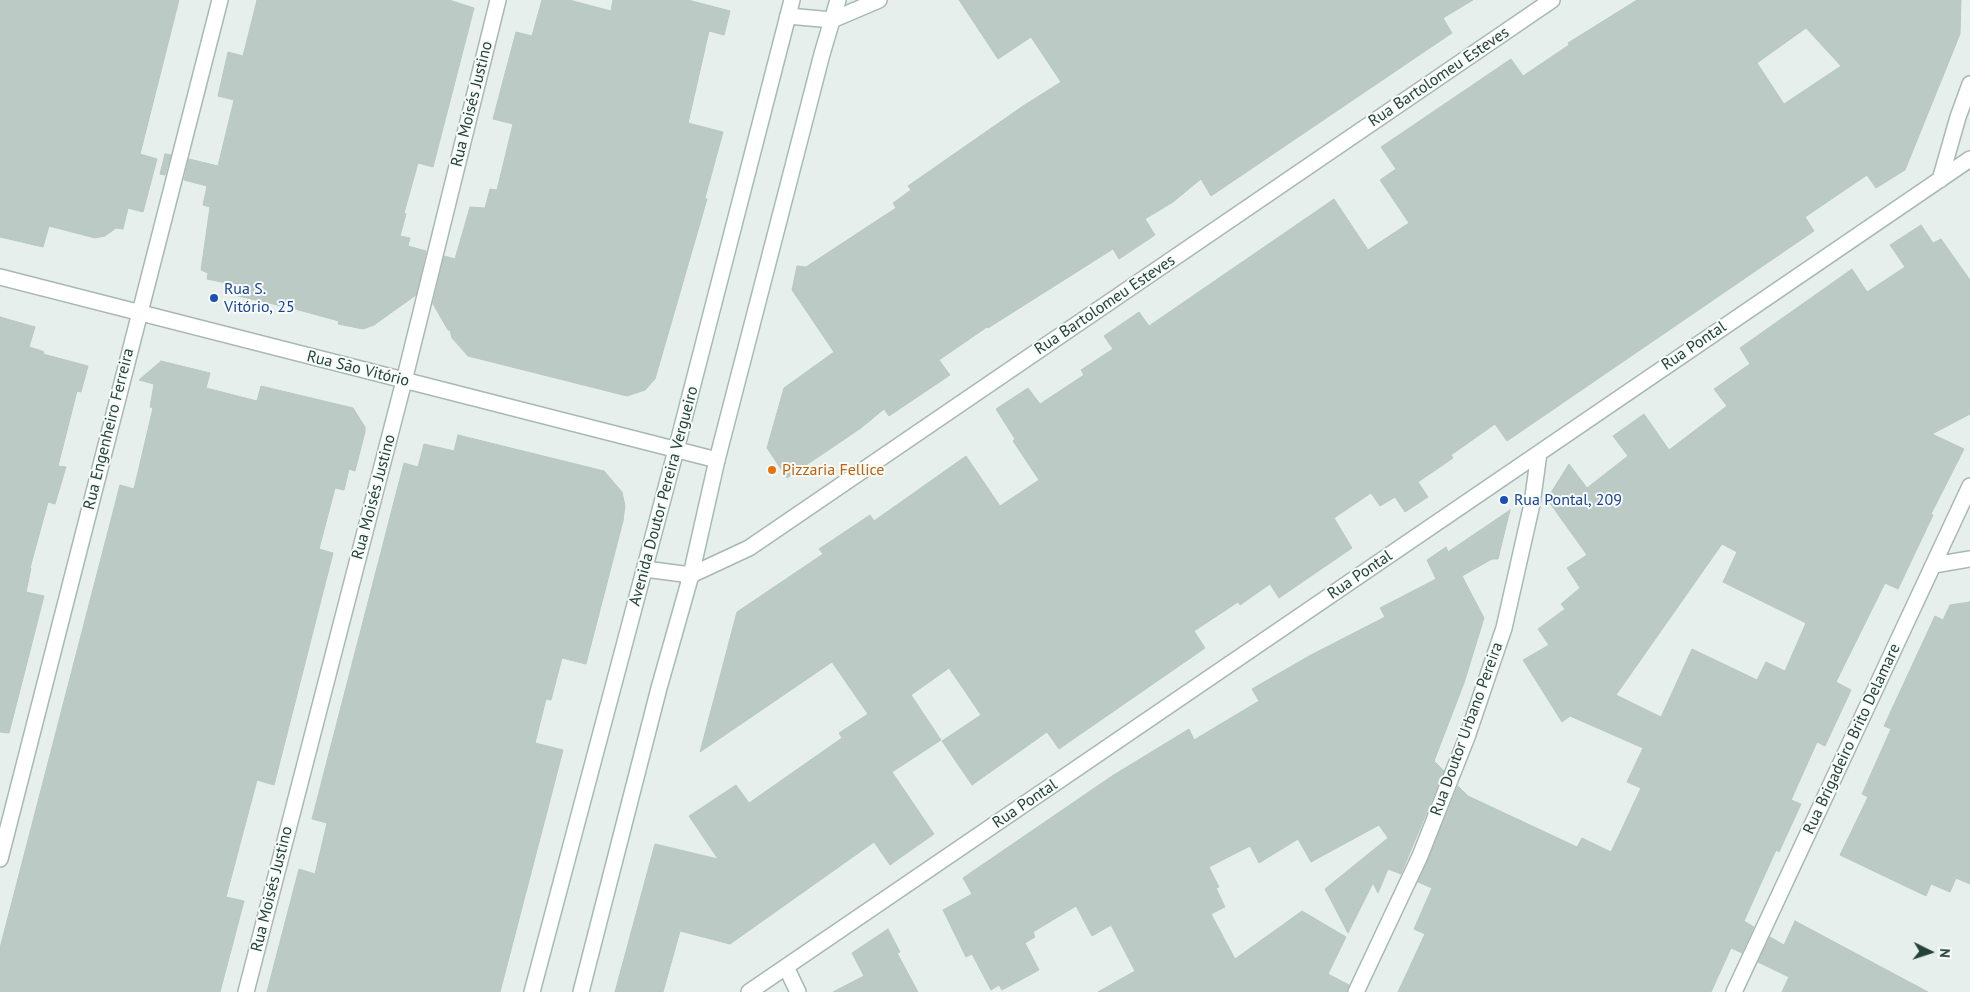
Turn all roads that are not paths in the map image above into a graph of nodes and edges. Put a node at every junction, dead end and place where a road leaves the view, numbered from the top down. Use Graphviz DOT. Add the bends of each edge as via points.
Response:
graph roads {
  1 [pos="220,0"];
  2 [pos="498,0"];
  3 [pos="792,0"];
  4 [pos="838,0"];
  5 [pos="878,0"];
  6 [pos="1552,0"];
  7 [pos="788,16"];
  8 [pos="832,20"];
  9 [pos="1970,84"];
  10 [pos="1970,159"];
  11 [pos="1940,180"];
  12 [pos="0,277"];
  13 [pos="139,312"];
  14 [pos="404,381"];
  15 [pos="676,450"];
  16 [pos="1539,453"];
  17 [pos="717,460"];
  18 [pos="1970,486"];
  19 [pos="1970,559"];
  20 [pos="1934,565"];
  21 [pos="645,569"];
  22 [pos="691,575"];
  23 [pos="0,859"];
  24 [pos="786,967"];
  25 [pos="246,992"];
  26 [pos="532,992"];
  27 [pos="581,992"];
  28 [pos="749,992"];
  29 [pos="798,992"];
  30 [pos="1356,992"];
  31 [pos="1734,992"];
  1 -- 13 [label="street, Rua Engenheiro Ferreira"];
  2 -- 14 [label="street, Rua Moisés Justino"];
  3 -- 7 [label="street, Avenida Doutor Pereira Vergueiro"];
  4 -- 8 [label="street"];
  5 -- 8 [label="street"];
  6 -- 22 [label="street, Rua Bartolomeu Esteves" via="749,548"];
  7 -- 8 [label="street"];
  7 -- 15 [label="street, Avenida Doutor Pereira Vergueiro"];
  8 -- 17 [label="street"];
  9 -- 11 [label="street"];
  10 -- 11 [label="street, Rua Pontal"];
  11 -- 16 [label="street, Rua Pontal"];
  12 -- 13 [label="street, Rua São Vitório"];
  13 -- 14 [label="street, Rua São Vitório"];
  13 -- 23 [label="street, Rua Engenheiro Ferreira"];
  14 -- 15 [label="street, Rua São Vitório"];
  14 -- 25 [label="street, Rua Moisés Justino"];
  15 -- 17 [label="street, Rua São Vitório"];
  15 -- 21 [label="street, Avenida Doutor Pereira Vergueiro"];
  16 -- 24 [label="street, Rua Pontal"];
  16 -- 30 [label="street, Rua Doutor Urbano Pereira" via="1532,504 1504,628 1467,737 1420,856"];
  17 -- 22 [label="street"];
  18 -- 20 [label="street, Rua Brigadeiro Brito Delamare"];
  19 -- 20 [label="street"];
  20 -- 31 [label="street, Rua Brigadeiro Brito Delamare"];
  21 -- 22 [label="street"];
  21 -- 26 [label="street, Avenida Doutor Pereira Vergueiro"];
  22 -- 27 [label="street" via="656,697"];
  24 -- 28 [label="street, Rua Pontal"];
  24 -- 29 [label="street"];
}
